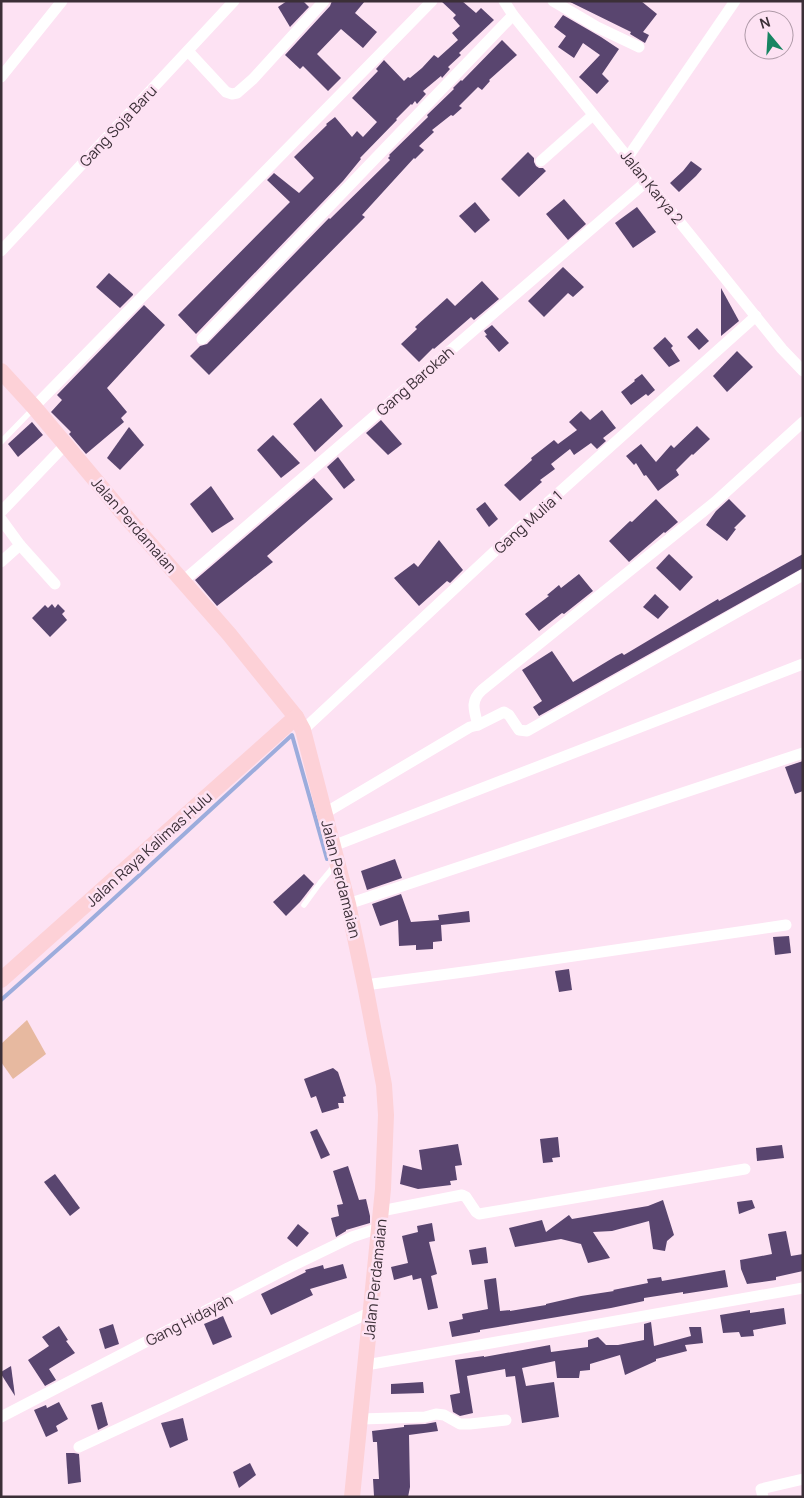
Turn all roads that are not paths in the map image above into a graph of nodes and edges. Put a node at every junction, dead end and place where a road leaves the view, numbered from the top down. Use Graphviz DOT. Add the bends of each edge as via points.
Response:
graph roads {
  1 [pos="62,1"];
  2 [pos="234,1"];
  3 [pos="324,1"];
  4 [pos="432,1"];
  5 [pos="504,1"];
  6 [pos="554,1"];
  7 [pos="735,1"];
  8 [pos="513,15"];
  9 [pos="639,47"];
  10 [pos="188,51"];
  11 [pos="1,77"];
  12 [pos="592,115"];
  13 [pos="628,158"];
  14 [pos="541,161"];
  15 [pos="647,181"];
  16 [pos="1,252"];
  17 [pos="756,316"];
  18 [pos="202,339"];
  19 [pos="1,371"];
  20 [pos="803,371"];
  21 [pos="34,407"];
  22 [pos="803,422"];
  23 [pos="1,442"];
  24 [pos="66,444"];
  25 [pos="1,512"];
  26 [pos="1,520"];
  27 [pos="20,544"];
  28 [pos="1,562"];
  29 [pos="803,574"];
  30 [pos="183,582"];
  31 [pos="55,584"];
  32 [pos="803,664"];
  33 [pos="300,723"];
  34 [pos="478,725"];
  35 [pos="803,754"];
  36 [pos="325,813"];
  37 [pos="333,846"];
  38 [pos="337,864"];
  39 [pos="348,904"];
  40 [pos="304,905"];
  41 [pos="786,925"];
  42 [pos="1,980"];
  43 [pos="365,985"];
  44 [pos="745,1169"];
  45 [pos="381,1211"];
  46 [pos="379,1228"];
  47 [pos="803,1288"];
  48 [pos="371,1312"];
  49 [pos="366,1365"];
  50 [pos="1,1417"];
  51 [pos="361,1419"];
  52 [pos="506,1420"];
  53 [pos="79,1447"];
  54 [pos="803,1479"];
  55 [pos="352,1497"];
  56 [pos="763,1497"];
  1 -- 11 [label="street"];
  2 -- 10 [label="street, Gang Soja Baru"];
  3 -- 10 [label="street" via="237,94 226,92"];
  4 -- 21 [label="street"];
  5 -- 8 [label="street, Jalan Karya 2"];
  6 -- 9 [label="street"];
  7 -- 13 [label="street"];
  8 -- 12 [label="street, Jalan Karya 2"];
  8 -- 18 [label="street"];
  10 -- 16 [label="street, Gang Soja Baru"];
  12 -- 13 [label="street, Jalan Karya 2"];
  12 -- 14 [label="street"];
  13 -- 15 [label="street, Jalan Karya 2"];
  15 -- 17 [label="street, Jalan Karya 2"];
  15 -- 30 [label="street, Gang Barokah"];
  17 -- 20 [label="street, Jalan Karya 2"];
  17 -- 33 [label="street, Gang Mulia 1"];
  19 -- 21 [label="street, Jalan Perdamaian"];
  21 -- 23 [label="lane"];
  21 -- 24 [label="street, Jalan Perdamaian"];
  22 -- 34 [label="street" via="715,502 476,695 474,710"];
  24 -- 25 [label="street"];
  24 -- 30 [label="street, Jalan Perdamaian"];
  26 -- 27 [label="street"];
  27 -- 28 [label="street"];
  27 -- 31 [label="street"];
  29 -- 34 [label="street" via="527,731 519,730 504,712"];
  30 -- 33 [label="street, Jalan Perdamaian"];
  32 -- 37 [label="street"];
  33 -- 36 [label="street, Jalan Perdamaian"];
  33 -- 42 [label="street, Jalan Raya Kalimas Hulu"];
  34 -- 36 [label="street"];
  35 -- 39 [label="street"];
  36 -- 37 [label="street, Jalan Perdamaian"];
  37 -- 38 [label="street, Jalan Perdamaian"];
  38 -- 39 [label="street, Jalan Perdamaian"];
  38 -- 40 [label="lane"];
  39 -- 43 [label="street, Jalan Perdamaian"];
  41 -- 43 [label="street"];
  43 -- 45 [label="street, Jalan Perdamaian" via="385,1100"];
  44 -- 45 [label="street" via="479,1214 462,1195"];
  45 -- 46 [label="street, Jalan Perdamaian"];
  46 -- 48 [label="street, Jalan Perdamaian"];
  46 -- 50 [label="street, Gang Hidayah" via="352,1237 288,1268"];
  47 -- 49 [label="street"];
  48 -- 49 [label="street, Jalan Perdamaian"];
  48 -- 53 [label="street"];
  49 -- 51 [label="street, Jalan Perdamaian"];
  51 -- 52 [label="street" via="436,1414 460,1424"];
  51 -- 55 [label="street, Jalan Perdamaian"];
  54 -- 56 [label="street" via="761,1489"];
}
